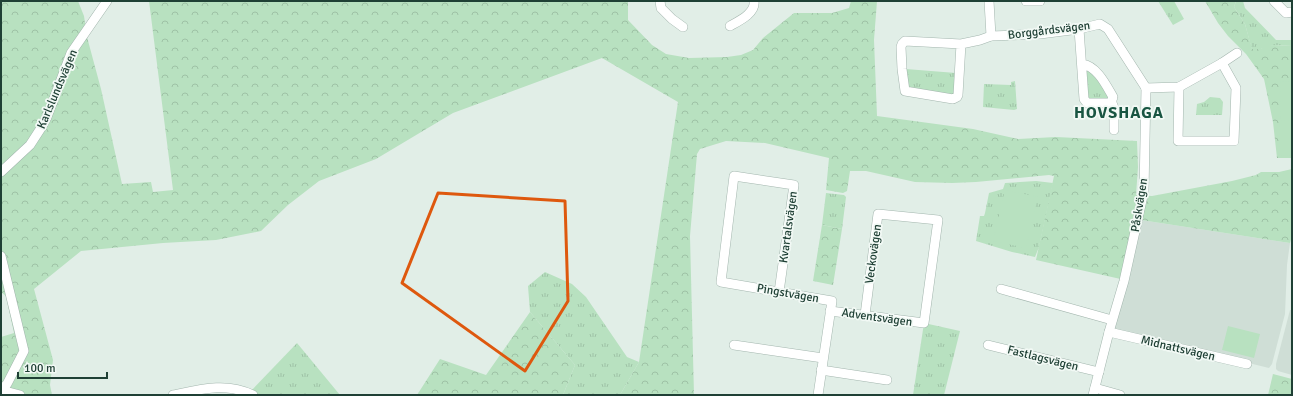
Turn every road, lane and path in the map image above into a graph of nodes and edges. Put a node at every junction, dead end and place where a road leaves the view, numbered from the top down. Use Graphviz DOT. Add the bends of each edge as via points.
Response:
graph roads {
  1 [pos="107,1"];
  2 [pos="660,1"];
  3 [pos="754,1"];
  4 [pos="989,1"];
  5 [pos="1026,1"];
  6 [pos="1040,1"];
  7 [pos="1274,1"];
  8 [pos="1292,12"];
  9 [pos="730,26"];
  10 [pos="683,27"];
  11 [pos="1079,29"];
  12 [pos="991,36"];
  13 [pos="961,44"];
  14 [pos="1237,53"];
  15 [pos="1222,63"];
  16 [pos="1082,64"];
  17 [pos="1179,87"];
  18 [pos="1146,88"];
  19 [pos="1112,103"];
  20 [pos="1114,130"];
  21 [pos="1,172"];
  22 [pos="1,256"];
  23 [pos="721,282"];
  24 [pos="1000,289"];
  25 [pos="779,292"];
  26 [pos="830,311"];
  27 [pos="865,315"];
  28 [pos="1112,320"];
  29 [pos="924,324"];
  30 [pos="1109,332"];
  31 [pos="734,344"];
  32 [pos="988,345"];
  33 [pos="823,358"];
  34 [pos="1247,364"];
  35 [pos="821,370"];
  36 [pos="1099,372"];
  37 [pos="887,380"];
  38 [pos="4,387"];
  39 [pos="1094,391"];
  40 [pos="20,395"];
  41 [pos="173,395"];
  42 [pos="253,395"];
  43 [pos="818,395"];
  44 [pos="1120,395"];
  1 -- 21 [label="street, Karlslundsvägen" via="70,53 41,128 30,145"];
  2 -- 10 [label="street" via="661,8"];
  3 -- 9 [label="street" via="752,10 742,20"];
  4 -- 12 [label="street, Borggårdsvägen"];
  5 -- 6 [label="street"];
  7 -- 8 [label="street" via="1286,13"];
  11 -- 12 [label="street, Borggårdsvägen"];
  11 -- 16 [label="street"];
  11 -- 18 [label="street, Borggårdsvägen" via="1100,24 1108,29"];
  12 -- 13 [label="street"];
  13 -- 13 [label="street" via="903,42 901,47 904,91 957,97"];
  14 -- 15 [label="street"];
  15 -- 17 [label="street"];
  15 -- 17 [label="street" via="1236,88 1234,141 1178,141"];
  16 -- 19 [label="street" via="1096,71 1113,97"];
  16 -- 19 [label="street" via="1085,101"];
  17 -- 18 [label="street"];
  18 -- 28 [label="street, Påskvägen" via="1144,191 1124,281"];
  19 -- 20 [label="street"];
  22 -- 38 [label="street" via="24,351"];
  23 -- 25 [label="street, Pingstvägen"];
  23 -- 25 [label="street, Kvartalsvägen" via="734,176 794,185"];
  24 -- 28 [label="street"];
  25 -- 26 [label="street, Pingstvägen" via="832,301"];
  26 -- 27 [label="street, Adventsvägen"];
  26 -- 33 [label="street, Pingstvägen"];
  27 -- 29 [label="street, Adventsvägen"];
  27 -- 29 [label="street, Veckovägen" via="878,214 938,220"];
  28 -- 30 [label="street, Påskvägen"];
  30 -- 34 [label="street, Midnattsvägen"];
  30 -- 36 [label="street, Påskvägen"];
  31 -- 33 [label="street"];
  32 -- 36 [label="street, Fastlagsvägen"];
  33 -- 35 [label="street, Pingstvägen"];
  35 -- 37 [label="street"];
  35 -- 43 [label="street, Pingstvägen"];
  36 -- 39 [label="street, Påskvägen"];
  38 -- 40 [label="street"];
  39 -- 44 [label="street"];
  41 -- 42 [label="street" via="227,387"];
}
